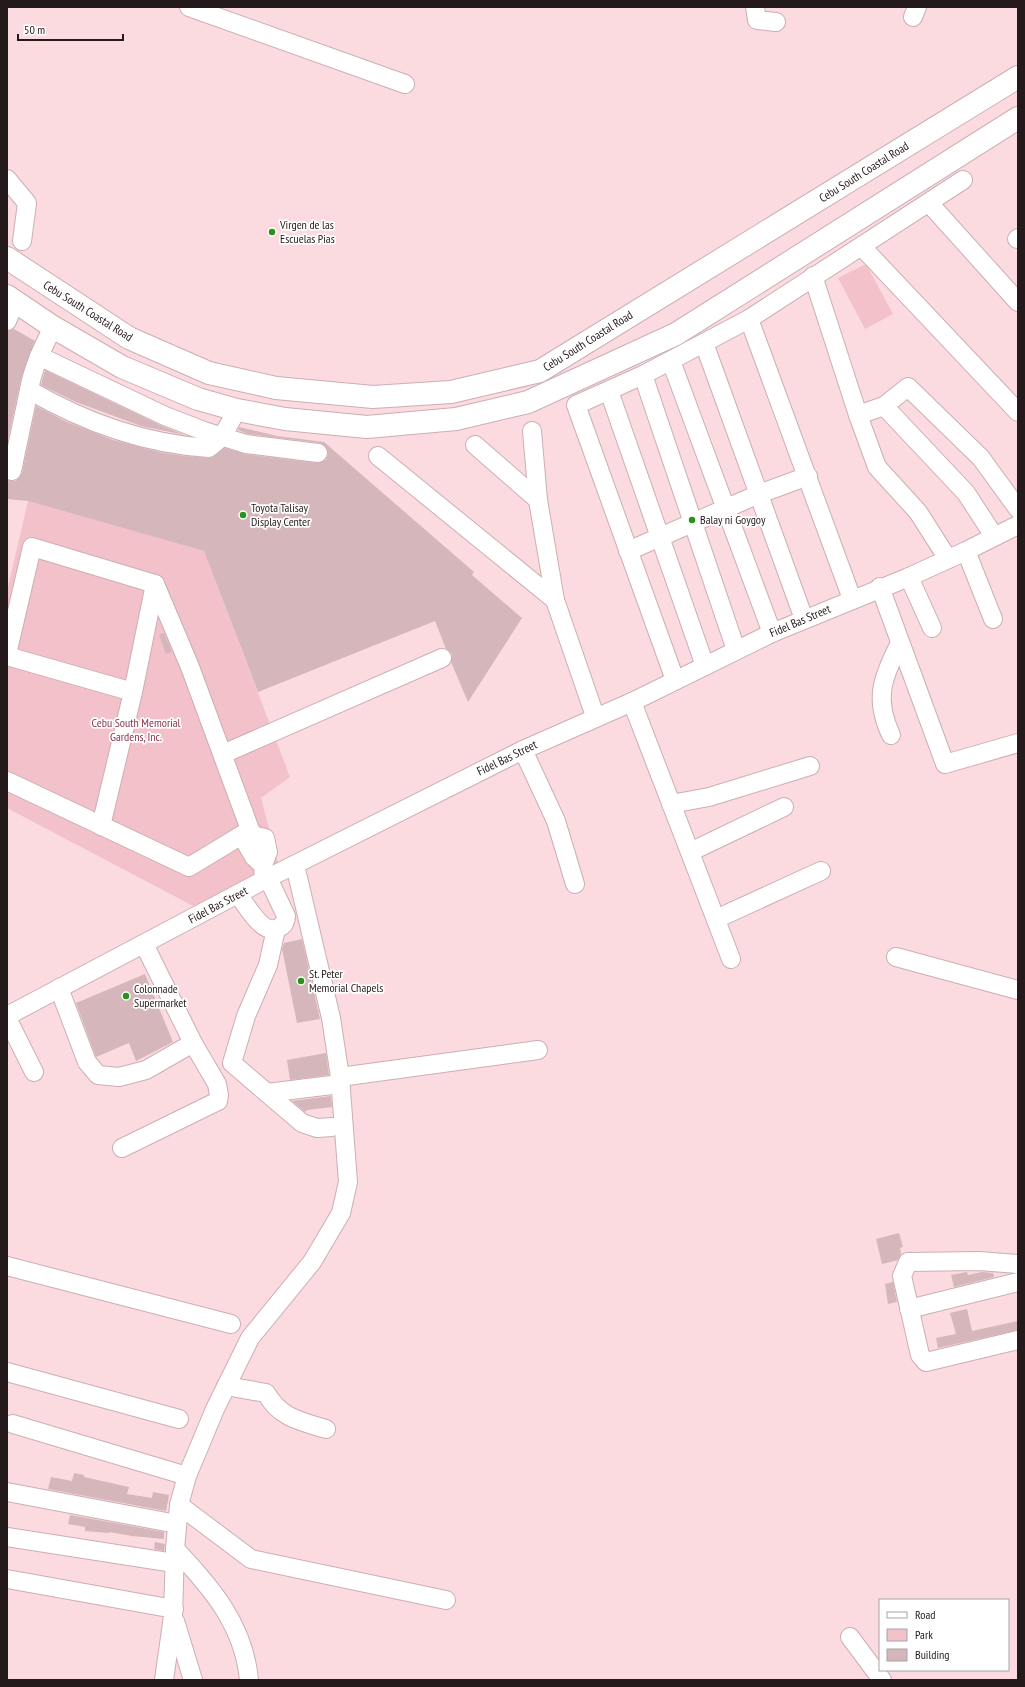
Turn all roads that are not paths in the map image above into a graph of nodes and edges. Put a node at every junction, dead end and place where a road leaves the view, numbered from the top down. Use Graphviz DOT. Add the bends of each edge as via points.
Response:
graph roads {
  1 [pos="189,7"];
  2 [pos="755,7"];
  3 [pos="776,22"];
  4 [pos="1018,77"];
  5 [pos="405,84"];
  6 [pos="1018,118"];
  7 [pos="7,179"];
  8 [pos="963,180"];
  9 [pos="929,203"];
  10 [pos="22,241"];
  11 [pos="862,247"];
  12 [pos="7,258"];
  13 [pos="813,276"];
  14 [pos="1018,302"];
  15 [pos="10,306"];
  16 [pos="708,314"];
  17 [pos="749,318"];
  18 [pos="53,327"];
  19 [pos="720,333"];
  20 [pos="704,343"];
  21 [pos="39,356"];
  22 [pos="671,361"];
  23 [pos="643,375"];
  24 [pos="29,390"];
  25 [pos="608,391"];
  26 [pos="884,406"];
  27 [pos="237,410"];
  28 [pos="1018,412"];
  29 [pos="858,415"];
  30 [pos="532,431"];
  31 [pos="222,437"];
  32 [pos="475,445"];
  33 [pos="318,453"];
  34 [pos="378,456"];
  35 [pos="12,471"];
  36 [pos="808,476"];
  37 [pos="759,494"];
  38 [pos="538,500"];
  39 [pos="725,508"];
  40 [pos="1018,509"];
  41 [pos="694,523"];
  42 [pos="1018,525"];
  43 [pos="994,536"];
  44 [pos="661,537"];
  45 [pos="628,550"];
  46 [pos="966,551"];
  47 [pos="948,559"];
  48 [pos="905,578"];
  49 [pos="155,584"];
  50 [pos="880,587"];
  51 [pos="852,599"];
  52 [pos="555,600"];
  53 [pos="911,602"];
  54 [pos="804,619"];
  55 [pos="993,619"];
  56 [pos="932,628"];
  57 [pos="772,633"];
  58 [pos="900,643"];
  59 [pos="736,650"];
  60 [pos="7,655"];
  61 [pos="442,658"];
  62 [pos="705,666"];
  63 [pos="675,680"];
  64 [pos="133,692"];
  65 [pos="632,702"];
  66 [pos="595,716"];
  67 [pos="891,735"];
  68 [pos="1018,743"];
  69 [pos="523,750"];
  70 [pos="223,754"];
  71 [pos="810,766"];
  72 [pos="7,781"];
  73 [pos="670,804"];
  74 [pos="784,807"];
  75 [pos="101,826"];
  76 [pos="251,832"];
  77 [pos="690,852"];
  78 [pos="295,865"];
  79 [pos="821,871"];
  80 [pos="265,874"];
  81 [pos="575,884"];
  82 [pos="238,894"];
  83 [pos="716,919"];
  84 [pos="276,930"];
  85 [pos="144,944"];
  86 [pos="896,957"];
  87 [pos="731,959"];
  88 [pos="59,988"];
  89 [pos="1018,990"];
  90 [pos="7,1017"];
  91 [pos="193,1043"];
  92 [pos="538,1050"];
  93 [pos="34,1072"];
  94 [pos="340,1080"];
  95 [pos="267,1094"];
  96 [pos="332,1127"];
  97 [pos="122,1148"];
  98 [pos="1018,1264"];
  99 [pos="7,1266"];
  100 [pos="1018,1282"];
  101 [pos="909,1309"];
  102 [pos="231,1324"];
  103 [pos="1018,1340"];
  104 [pos="7,1372"];
  105 [pos="226,1386"];
  106 [pos="179,1419"];
  107 [pos="13,1424"];
  108 [pos="326,1429"];
  109 [pos="187,1476"];
  110 [pos="7,1492"];
  111 [pos="178,1505"];
  112 [pos="177,1524"];
  113 [pos="7,1537"];
  114 [pos="174,1556"];
  115 [pos="7,1579"];
  116 [pos="446,1600"];
  117 [pos="174,1612"];
  118 [pos="850,1637"];
  119 [pos="164,1680"];
  120 [pos="193,1680"];
  121 [pos="249,1680"];
  122 [pos="882,1680"];
  1 -- 5 [label="street"];
  2 -- 3 [label="street" via="757,20"];
  4 -- 12 [label="highway, Cebu South Coastal Road" via="540,371 450,392 373,397 276,388 209,373 129,338"];
  6 -- 16 [label="highway, Cebu South Coastal Road"];
  7 -- 10 [label="street" via="28,204"];
  8 -- 9 [label="street"];
  9 -- 11 [label="street"];
  9 -- 14 [label="street"];
  11 -- 13 [label="street"];
  11 -- 28 [label="street"];
  13 -- 17 [label="street"];
  13 -- 29 [label="street"];
  15 -- 18 [label="highway, Cebu South Coastal Road"];
  16 -- 19 [label="street"];
  16 -- 27 [label="highway, Cebu South Coastal Road" via="676,334 528,402 456,419 367,427 285,419"];
  17 -- 19 [label="street"];
  17 -- 36 [label="street"];
  18 -- 21 [label="street"];
  18 -- 27 [label="highway, Cebu South Coastal Road" via="122,367 198,399"];
  19 -- 20 [label="street"];
  20 -- 22 [label="street"];
  20 -- 37 [label="street"];
  21 -- 24 [label="street"];
  21 -- 31 [label="street" via="165,416"];
  22 -- 23 [label="street"];
  22 -- 39 [label="street"];
  23 -- 25 [label="street"];
  23 -- 41 [label="street"];
  24 -- 31 [label="street" via="64,409 131,435 209,448"];
  24 -- 35 [label="street"];
  25 -- 44 [label="street"];
  25 -- 45 [label="street" via="576,405"];
  26 -- 29 [label="street"];
  26 -- 40 [label="street" via="908,387 981,458"];
  26 -- 43 [label="street" via="966,493"];
  27 -- 31 [label="street"];
  29 -- 47 [label="street" via="877,467 918,512"];
  30 -- 38 [label="street"];
  31 -- 33 [label="street" via="246,444"];
  32 -- 38 [label="street"];
  34 -- 52 [label="street"];
  36 -- 37 [label="street"];
  36 -- 51 [label="street"];
  37 -- 39 [label="street"];
  37 -- 54 [label="street"];
  38 -- 52 [label="street"];
  39 -- 41 [label="street"];
  39 -- 57 [label="street"];
  41 -- 44 [label="street"];
  41 -- 59 [label="street"];
  42 -- 43 [label="street, Fidel Bas Street"];
  43 -- 46 [label="street, Fidel Bas Street"];
  44 -- 45 [label="street"];
  44 -- 62 [label="street"];
  45 -- 63 [label="street"];
  46 -- 47 [label="street, Fidel Bas Street"];
  46 -- 55 [label="street"];
  47 -- 48 [label="street, Fidel Bas Street"];
  48 -- 50 [label="street, Fidel Bas Street"];
  48 -- 53 [label="street"];
  48 -- 56 [label="street"];
  49 -- 60 [label="street" via="32,547"];
  49 -- 64 [label="street"];
  49 -- 70 [label="street"];
  50 -- 51 [label="street, Fidel Bas Street"];
  50 -- 58 [label="street"];
  51 -- 54 [label="street, Fidel Bas Street"];
  52 -- 66 [label="street"];
  54 -- 57 [label="street, Fidel Bas Street"];
  57 -- 59 [label="street, Fidel Bas Street"];
  58 -- 67 [label="street" via="890,662 880,698 882,712"];
  58 -- 68 [label="street" via="945,764"];
  59 -- 62 [label="street, Fidel Bas Street"];
  60 -- 64 [label="street"];
  61 -- 70 [label="street"];
  62 -- 63 [label="street, Fidel Bas Street"];
  63 -- 65 [label="street, Fidel Bas Street"];
  64 -- 75 [label="street"];
  65 -- 66 [label="street, Fidel Bas Street"];
  65 -- 73 [label="street"];
  66 -- 69 [label="street, Fidel Bas Street"];
  69 -- 78 [label="street, Fidel Bas Street"];
  69 -- 81 [label="street" via="556,821"];
  70 -- 76 [label="street"];
  71 -- 73 [label="street" via="709,797"];
  72 -- 75 [label="street"];
  73 -- 77 [label="street"];
  74 -- 77 [label="street"];
  75 -- 76 [label="street" via="189,867"];
  76 -- 80 [label="street" via="265,838 268,852"];
  77 -- 83 [label="street"];
  78 -- 80 [label="street, Fidel Bas Street"];
  78 -- 94 [label="street" via="331,1018"];
  79 -- 83 [label="street"];
  80 -- 82 [label="street, Fidel Bas Street"];
  80 -- 84 [label="street" via="286,916 284,924"];
  82 -- 84 [label="street" via="262,925"];
  82 -- 85 [label="street, Fidel Bas Street"];
  83 -- 87 [label="street"];
  84 -- 95 [label="street" via="268,965 246,1016 232,1063"];
  85 -- 88 [label="street, Fidel Bas Street"];
  85 -- 91 [label="street"];
  86 -- 89 [label="street"];
  88 -- 90 [label="street, Fidel Bas Street"];
  88 -- 91 [label="street" via="86,1062 98,1075 119,1077 146,1070"];
  90 -- 93 [label="street"];
  91 -- 97 [label="street" via="217,1084 218,1101"];
  92 -- 94 [label="street"];
  94 -- 95 [label="street"];
  94 -- 105 [label="street" via="348,1182 341,1213 312,1262 250,1338"];
  95 -- 96 [label="street" via="302,1123 317,1128"];
  98 -- 101 [label="street" via="979,1261 908,1262 902,1276"];
  99 -- 102 [label="street"];
  100 -- 101 [label="street"];
  101 -- 103 [label="street" via="920,1355 926,1362"];
  104 -- 106 [label="street"];
  105 -- 108 [label="street" via="266,1393 281,1412 296,1420"];
  105 -- 109 [label="street"];
  107 -- 109 [label="street"];
  109 -- 111 [label="street"];
  110 -- 112 [label="street"];
  111 -- 112 [label="street"];
  111 -- 116 [label="street" via="251,1559"];
  112 -- 114 [label="street"];
  113 -- 114 [label="street"];
  114 -- 117 [label="street"];
  114 -- 121 [label="street" via="206,1581 230,1617 247,1660"];
  115 -- 117 [label="street"];
  117 -- 119 [label="street"];
  117 -- 120 [label="street"];
  118 -- 122 [label="street"];
}
